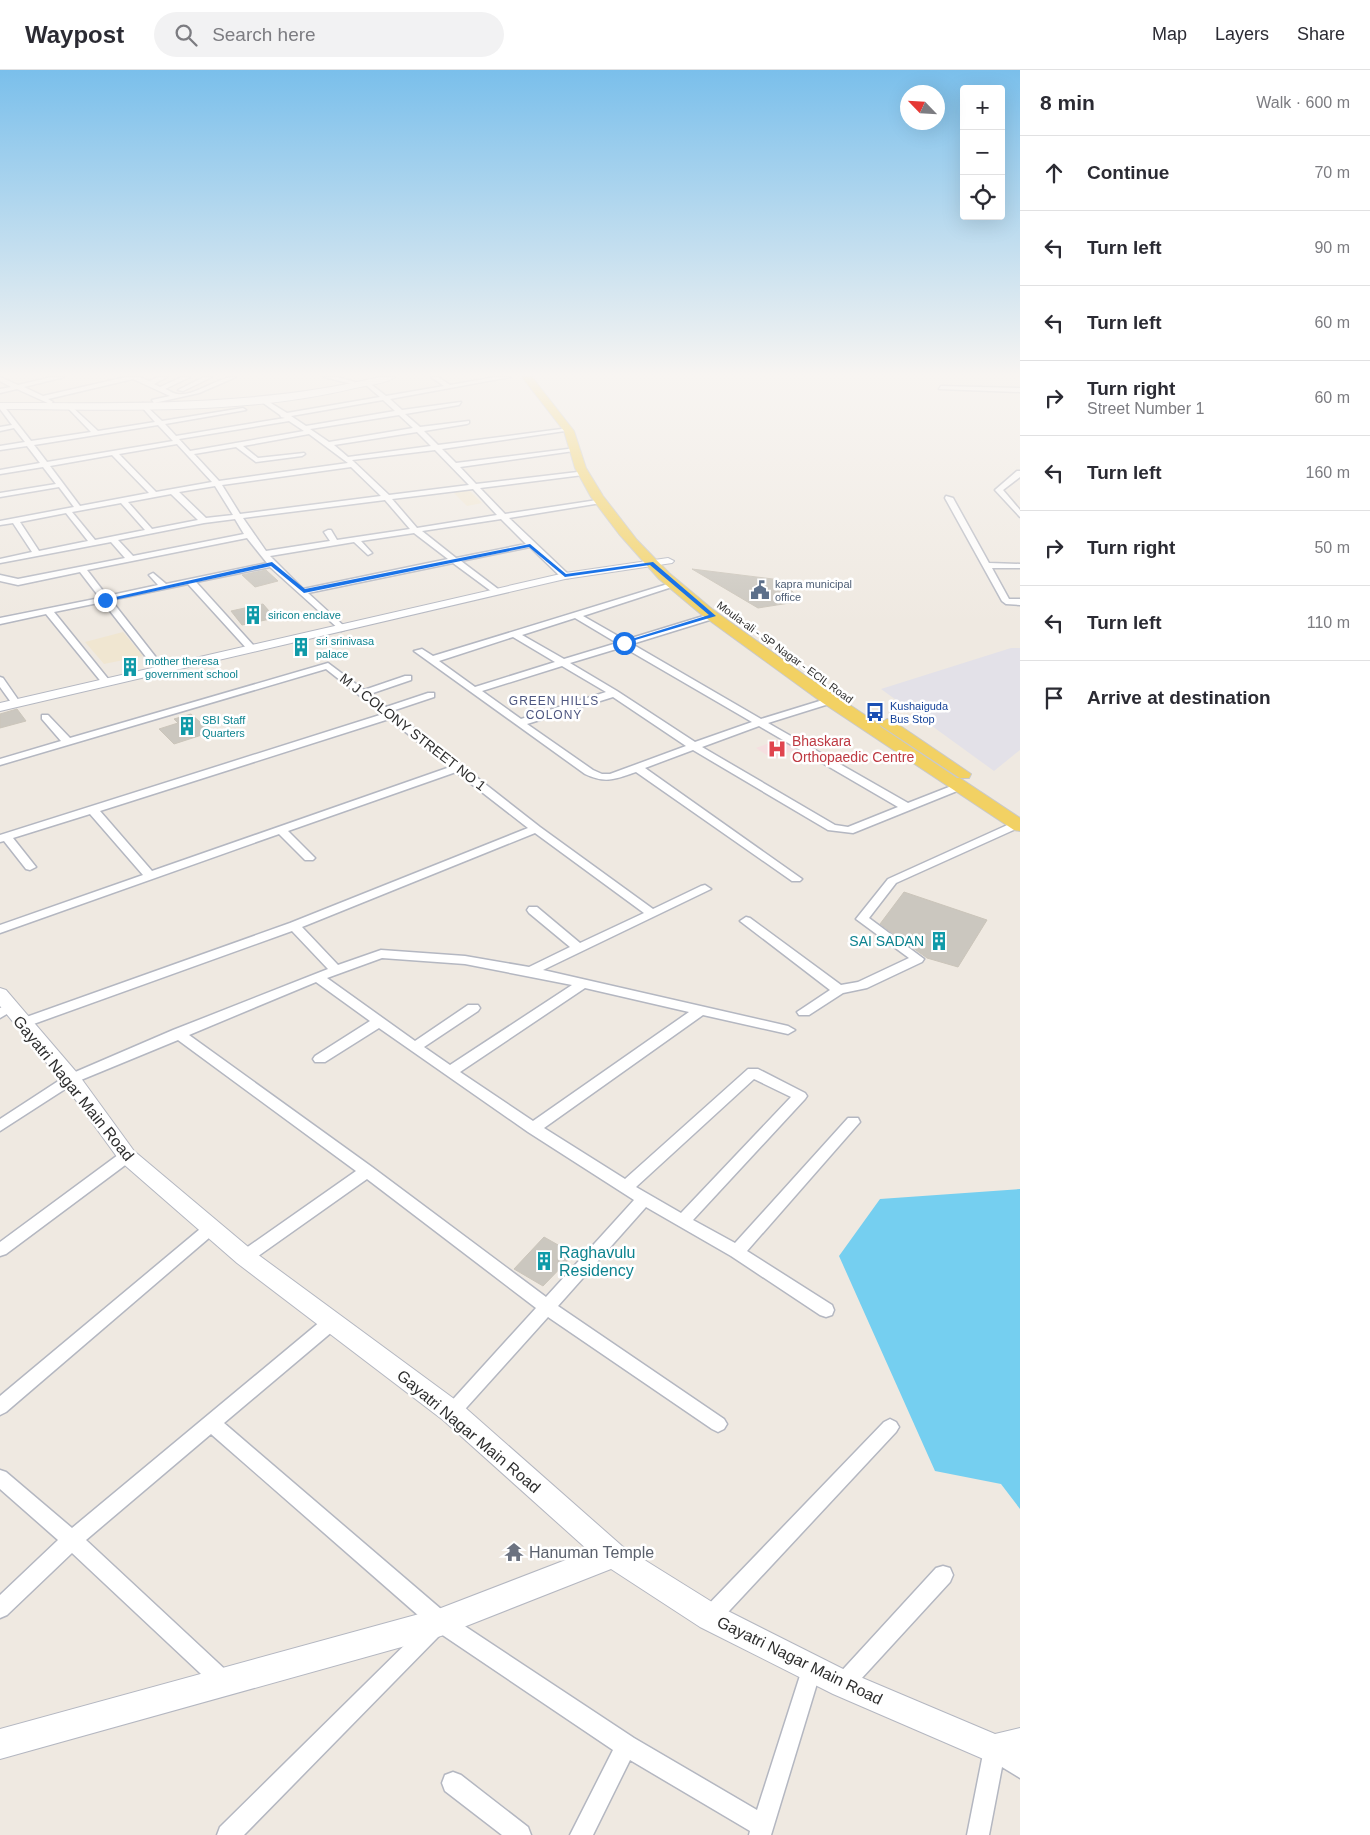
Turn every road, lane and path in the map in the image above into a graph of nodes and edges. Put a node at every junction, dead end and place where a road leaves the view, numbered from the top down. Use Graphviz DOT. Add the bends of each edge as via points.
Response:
graph roads {
  1 [pos="40,459"];
  2 [pos="77,459"];
  3 [pos="120,459"];
  4 [pos="196,459"];
  5 [pos="346,459"];
  6 [pos="364,459"];
  7 [pos="447,459"];
  8 [pos="500,459"];
  9 [pos="578,459"];
  10 [pos="591,459"];
  11 [pos="349,462"];
  12 [pos="44,465"];
  13 [pos="453,466"];
  14 [pos="0,472"];
  15 [pos="583,473"];
  16 [pos="1020,473"];
  17 [pos="217,483"];
  18 [pos="60,485"];
  19 [pos="472,486"];
  20 [pos="174,491"];
  21 [pos="154,494"];
  22 [pos="0,495"];
  23 [pos="386,497"];
  24 [pos="949,498"];
  25 [pos="122,500"];
  26 [pos="601,501"];
  27 [pos="78,508"];
  28 [pos="67,510"];
  29 [pos="239,515"];
  30 [pos="501,515"];
  31 [pos="1020,515"];
  32 [pos="15,520"];
  33 [pos="204,520"];
  34 [pos="0,523"];
  35 [pos="414,529"];
  36 [pos="151,532"];
  37 [pos="328,532"];
  38 [pos="249,536"];
  39 [pos="113,539"];
  40 [pos="355,539"];
  41 [pos="335,542"];
  42 [pos="93,543"];
  43 [pos="530,545"];
  44 [pos="36,552"];
  45 [pos="368,553"];
  46 [pos="264,554"];
  47 [pos="130,558"];
  48 [pos="454,559"];
  49 [pos="0,561"];
  50 [pos="651,563"];
  51 [pos="272,564"];
  52 [pos="673,565"];
  53 [pos="986,565"];
  54 [pos="1020,566"];
  55 [pos="82,569"];
  56 [pos="153,575"];
  57 [pos="565,576"];
  58 [pos="0,578"];
  59 [pos="190,581"];
  60 [pos="692,582"];
  61 [pos="674,585"];
  62 [pos="164,587"];
  63 [pos="304,591"];
  64 [pos="495,591"];
  65 [pos="105,600"];
  66 [pos="1020,602"];
  67 [pos="48,612"];
  68 [pos="574,616"];
  69 [pos="713,616"];
  70 [pos="0,621"];
  71 [pos="341,628"];
  72 [pos="514,634"];
  73 [pos="624,643"];
  74 [pos="251,648"];
  75 [pos="419,651"];
  76 [pos="321,657"];
  77 [pos="431,660"];
  78 [pos="564,663"];
  79 [pos="328,666"];
  80 [pos="160,669"];
  81 [pos="408,678"];
  82 [pos="0,680"];
  83 [pos="106,682"];
  84 [pos="475,690"];
  85 [pos="364,693"];
  86 [pos="614,693"];
  87 [pos="431,695"];
  88 [pos="829,701"];
  89 [pos="16,703"];
  90 [pos="0,708"];
  91 [pos="389,712"];
  92 [pos="45,716"];
  93 [pos="522,722"];
  94 [pos="757,723"];
  95 [pos="68,742"];
  96 [pos="694,746"];
  97 [pos="0,762"];
  98 [pos="636,767"];
  99 [pos="459,768"];
  100 [pos="958,787"];
  101 [pos="906,807"];
  102 [pos="92,809"];
  103 [pos="1019,821"];
  104 [pos="536,829"];
  105 [pos="280,830"];
  106 [pos="3,838"];
  107 [pos="309,858"];
  108 [pos="30,867"];
  109 [pos="150,876"];
  110 [pos="796,879"];
  111 [pos="705,889"];
  112 [pos="533,910"];
  113 [pos="651,913"];
  114 [pos="746,921"];
  115 [pos="294,926"];
  116 [pos="0,929"];
  117 [pos="578,948"];
  118 [pos="336,970"];
  119 [pos="530,971"];
  120 [pos="317,977"];
  121 [pos="585,982"];
  122 [pos="839,990"];
  123 [pos="473,1008"];
  124 [pos="702,1009"];
  125 [pos="8,1010"];
  126 [pos="804,1012"];
  127 [pos="379,1022"];
  128 [pos="788,1030"];
  129 [pos="178,1034"];
  130 [pos="415,1047"];
  131 [pos="320,1059"];
  132 [pos="450,1072"];
  133 [pos="71,1079"];
  134 [pos="853,1122"];
  135 [pos="0,1126"];
  136 [pos="533,1128"];
  137 [pos="127,1156"];
  138 [pos="367,1171"];
  139 [pos="626,1187"];
  140 [pos="644,1199"];
  141 [pos="684,1220"];
  142 [pos="211,1228"];
  143 [pos="0,1250"];
  144 [pos="737,1252"];
  145 [pos="245,1256"];
  146 [pos="548,1308"];
  147 [pos="826,1310"];
  148 [pos="333,1321"];
  149 [pos="0,1407"];
  150 [pos="452,1412"];
  151 [pos="211,1422"];
  152 [pos="718,1424"];
  153 [pos="890,1427"];
  154 [pos="0,1478"];
  155 [pos="72,1540"];
  156 [pos="613,1555"];
  157 [pos="944,1575"];
  158 [pos="0,1608"];
  159 [pos="710,1617"];
  160 [pos="441,1622"];
  161 [pos="812,1667"];
  162 [pos="223,1681"];
  163 [pos="843,1684"];
  164 [pos="0,1744"];
  165 [pos="626,1746"];
  166 [pos="1007,1746"];
  167 [pos="1020,1767"];
  168 [pos="453,1783"];
  169 [pos="762,1830"];
  170 [pos="228,1835"];
  171 [pos="520,1835"];
  172 [pos="581,1835"];
  173 [pos="978,1835"];
  1 -- 12 [label="street"];
  2 -- 12 [label="street"];
  3 -- 21 [label="street"];
  4 -- 17 [label="street"];
  5 -- 11 [label="street"];
  6 -- 11 [label="street"];
  7 -- 13 [label="street"];
  8 -- 13 [label="street"];
  9 -- 15 [label="main road, Moula-ali - SP Nagar - ECIL Road"];
  10 -- 52 [label="main road" via="596,476 606,490"];
  11 -- 17 [label="street"];
  11 -- 23 [label="street"];
  12 -- 14 [label="street"];
  12 -- 18 [label="street"];
  13 -- 19 [label="street"];
  15 -- 19 [label="street"];
  15 -- 26 [label="main road, Moula-ali - SP Nagar - ECIL Road"];
  16 -- 31 [label="street" via="999,490"];
  17 -- 20 [label="street"];
  17 -- 29 [label="street"];
  18 -- 22 [label="street"];
  18 -- 27 [label="street"];
  19 -- 23 [label="street"];
  19 -- 30 [label="street"];
  20 -- 21 [label="street"];
  20 -- 33 [label="street"];
  21 -- 25 [label="street"];
  23 -- 29 [label="street"];
  23 -- 35 [label="street"];
  24 -- 53 [label="street"];
  25 -- 27 [label="street"];
  25 -- 36 [label="street"];
  26 -- 30 [label="street"];
  26 -- 50 [label="main road, Moula-ali - SP Nagar - ECIL Road"];
  27 -- 28 [label="street"];
  28 -- 32 [label="street"];
  28 -- 42 [label="street"];
  29 -- 33 [label="street"];
  29 -- 38 [label="street"];
  30 -- 35 [label="street"];
  30 -- 43 [label="street"];
  32 -- 34 [label="street"];
  32 -- 44 [label="street"];
  33 -- 36 [label="street"];
  35 -- 40 [label="street"];
  35 -- 48 [label="street"];
  36 -- 39 [label="street"];
  37 -- 41 [label="street"];
  38 -- 46 [label="street"];
  38 -- 47 [label="street"];
  39 -- 42 [label="street"];
  39 -- 47 [label="street"];
  40 -- 41 [label="street"];
  40 -- 45 [label="street"];
  41 -- 46 [label="street"];
  42 -- 44 [label="street"];
  43 -- 48 [label="street"];
  43 -- 57 [label="street"];
  44 -- 49 [label="street"];
  46 -- 51 [label="street"];
  47 -- 55 [label="street"];
  48 -- 63 [label="street"];
  48 -- 64 [label="street"];
  50 -- 52 [label="street"];
  50 -- 57 [label="street"];
  50 -- 61 [label="main road, Moula-ali - SP Nagar - ECIL Road"];
  51 -- 59 [label="street"];
  51 -- 63 [label="street"];
  53 -- 54 [label="street"];
  53 -- 66 [label="street" via="1006,601"];
  55 -- 58 [label="street" via="9,582"];
  55 -- 65 [label="street"];
  56 -- 62 [label="street"];
  57 -- 64 [label="street"];
  59 -- 62 [label="street"];
  59 -- 74 [label="street"];
  60 -- 103 [label="main road, Moula-ali - SP Nagar - ECIL Road" via="728,612"];
  61 -- 68 [label="street"];
  61 -- 69 [label="main road, Moula-ali - SP Nagar - ECIL Road"];
  62 -- 65 [label="street"];
  63 -- 71 [label="street"];
  64 -- 71 [label="street"];
  65 -- 67 [label="street"];
  65 -- 80 [label="street"];
  67 -- 70 [label="street"];
  67 -- 83 [label="street"];
  68 -- 72 [label="street"];
  68 -- 73 [label="street"];
  69 -- 73 [label="street"];
  69 -- 88 [label="main road, Moula-ali - SP Nagar - ECIL Road"];
  71 -- 74 [label="street"];
  72 -- 77 [label="street"];
  72 -- 78 [label="street"];
  73 -- 78 [label="street"];
  73 -- 94 [label="street"];
  74 -- 80 [label="street"];
  75 -- 77 [label="street"];
  76 -- 79 [label="street"];
  77 -- 84 [label="street"];
  78 -- 84 [label="street"];
  78 -- 86 [label="street"];
  79 -- 85 [label="street, M J COLONY STREET NO 1"];
  79 -- 95 [label="street, M J COLONY STREET NO 1"];
  80 -- 83 [label="street"];
  81 -- 85 [label="street"];
  82 -- 89 [label="street"];
  83 -- 89 [label="street"];
  84 -- 93 [label="street"];
  85 -- 91 [label="street, M J COLONY STREET NO 1"];
  86 -- 93 [label="street"];
  86 -- 96 [label="street"];
  87 -- 91 [label="street"];
  88 -- 94 [label="street"];
  88 -- 100 [label="main road, Moula-ali - SP Nagar - ECIL Road"];
  89 -- 90 [label="street"];
  91 -- 99 [label="street, M J COLONY STREET NO 1"];
  91 -- 102 [label="street"];
  92 -- 95 [label="street"];
  93 -- 98 [label="street" via="595,776 611,777"];
  94 -- 96 [label="street"];
  94 -- 101 [label="street"];
  95 -- 97 [label="street, M J COLONY STREET NO 1"];
  96 -- 98 [label="street"];
  96 -- 101 [label="street" via="832,828 849,831"];
  98 -- 110 [label="street"];
  99 -- 104 [label="street, M J COLONY STREET NO 1"];
  99 -- 105 [label="street"];
  100 -- 101 [label="street"];
  100 -- 103 [label="main road, Moula-ali - SP Nagar - ECIL Road"];
  102 -- 106 [label="street"];
  102 -- 109 [label="street"];
  103 -- 122 [label="street" via="892,882 862,919 918,959 862,985"];
  104 -- 113 [label="street, M J COLONY STREET NO 1"];
  104 -- 115 [label="street"];
  105 -- 107 [label="street"];
  105 -- 109 [label="street"];
  106 -- 108 [label="street"];
  109 -- 116 [label="street"];
  111 -- 113 [label="street"];
  112 -- 117 [label="street"];
  113 -- 117 [label="street"];
  114 -- 122 [label="street"];
  115 -- 118 [label="street"];
  115 -- 125 [label="street"];
  117 -- 119 [label="street"];
  118 -- 119 [label="street" via="381,954 465,960"];
  118 -- 120 [label="street"];
  119 -- 121 [label="street"];
  120 -- 127 [label="street"];
  120 -- 129 [label="street"];
  121 -- 124 [label="street"];
  121 -- 132 [label="street"];
  122 -- 126 [label="street"];
  123 -- 130 [label="street"];
  124 -- 128 [label="street"];
  124 -- 136 [label="street"];
  125 -- 133 [label="street, Gayatri Nagar Main Road"];
  127 -- 130 [label="street"];
  127 -- 131 [label="street"];
  129 -- 133 [label="street"];
  129 -- 138 [label="street"];
  130 -- 132 [label="street"];
  132 -- 136 [label="street"];
  133 -- 135 [label="street"];
  133 -- 137 [label="street, Gayatri Nagar Main Road"];
  134 -- 144 [label="street"];
  136 -- 139 [label="street"];
  137 -- 142 [label="street, Gayatri Nagar Main Road"];
  137 -- 143 [label="street"];
  138 -- 145 [label="street"];
  138 -- 146 [label="street"];
  139 -- 140 [label="street"];
  139 -- 141 [label="street" via="754,1072 800,1096"];
  140 -- 141 [label="street"];
  140 -- 146 [label="street"];
  141 -- 144 [label="street"];
  142 -- 145 [label="street, Gayatri Nagar Main Road"];
  142 -- 149 [label="street"];
  144 -- 147 [label="street"];
  145 -- 148 [label="street, Gayatri Nagar Main Road"];
  146 -- 150 [label="street"];
  146 -- 152 [label="street"];
  148 -- 150 [label="street, Gayatri Nagar Main Road"];
  148 -- 151 [label="street"];
  150 -- 156 [label="street, Gayatri Nagar Main Road"];
  151 -- 155 [label="street"];
  151 -- 160 [label="street"];
  153 -- 159 [label="street"];
  154 -- 155 [label="street"];
  155 -- 158 [label="street"];
  155 -- 162 [label="street"];
  156 -- 159 [label="street, Gayatri Nagar Main Road"];
  156 -- 160 [label="street"];
  157 -- 163 [label="street"];
  159 -- 161 [label="street, Gayatri Nagar Main Road"];
  160 -- 162 [label="street"];
  160 -- 165 [label="street"];
  160 -- 170 [label="street"];
  161 -- 163 [label="street, Gayatri Nagar Main Road"];
  161 -- 169 [label="street"];
  162 -- 164 [label="street"];
  163 -- 166 [label="street, Gayatri Nagar Main Road"];
  165 -- 169 [label="street"];
  165 -- 172 [label="street"];
  166 -- 167 [label="street"];
  166 -- 173 [label="street"];
  168 -- 171 [label="street"];
}
